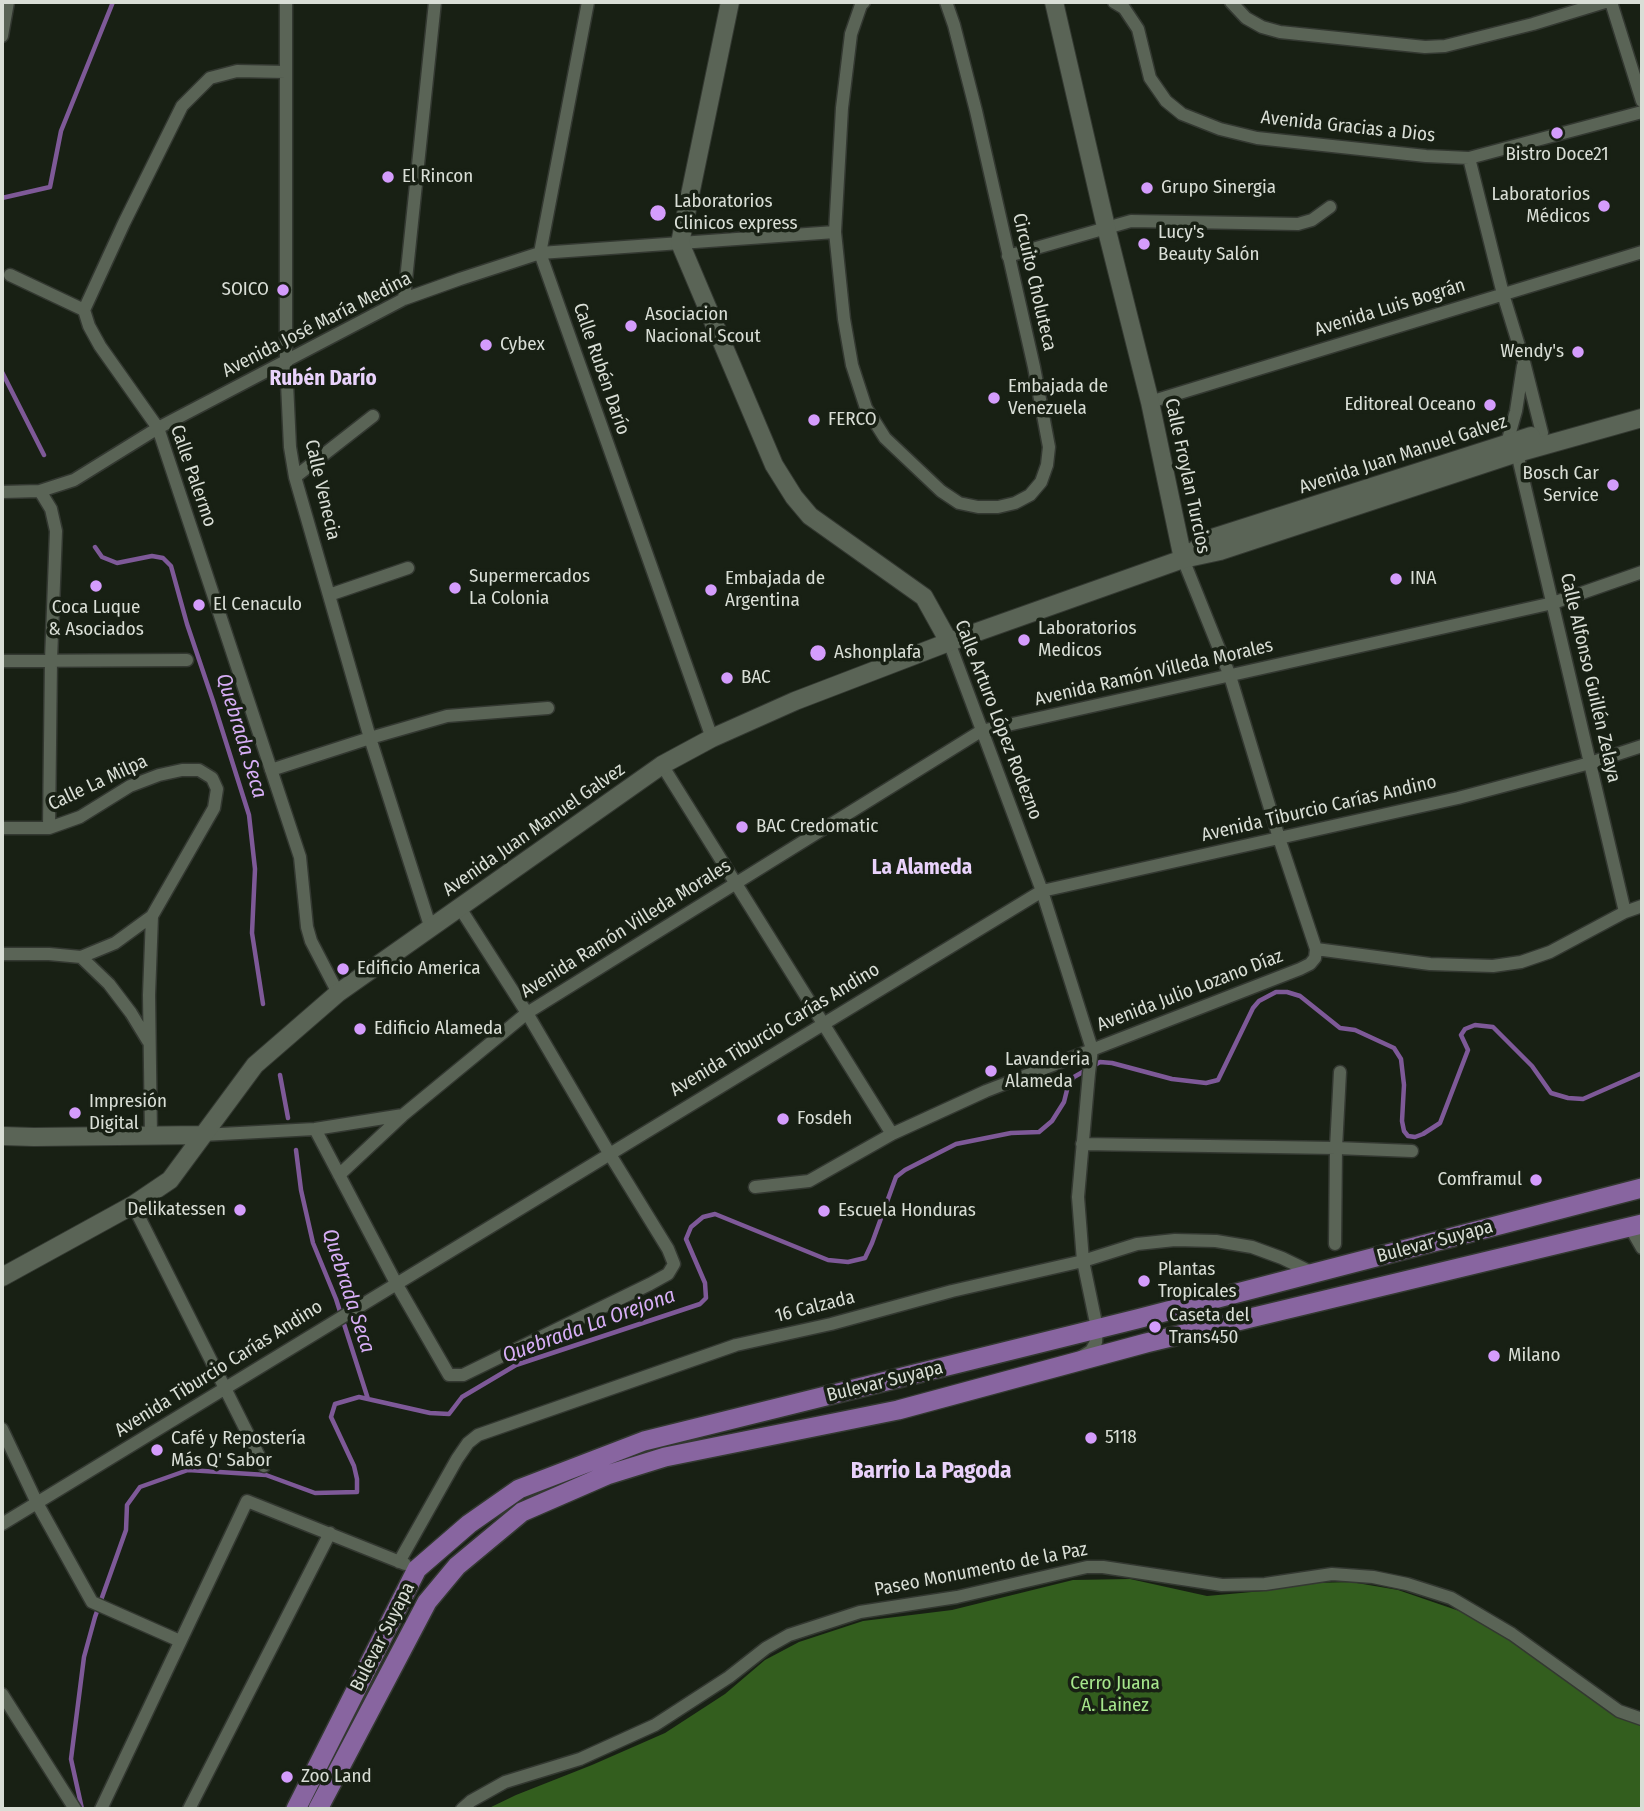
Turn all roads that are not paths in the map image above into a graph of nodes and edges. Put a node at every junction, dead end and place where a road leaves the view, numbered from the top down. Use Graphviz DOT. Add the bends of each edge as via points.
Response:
graph roads {
  1 [pos="8,2"];
  2 [pos="286,2"];
  3 [pos="435,2"];
  4 [pos="588,2"];
  5 [pos="730,2"];
  6 [pos="864,2"];
  7 [pos="946,2"];
  8 [pos="1054,2"];
  9 [pos="1114,2"];
  10 [pos="1231,2"];
  11 [pos="1605,2"];
  12 [pos="1611,2"];
  13 [pos="2,36"];
  14 [pos="286,72"];
  15 [pos="1642,101"];
  16 [pos="1642,112"];
  17 [pos="1469,158"];
  18 [pos="1330,207"];
  19 [pos="1106,227"];
  20 [pos="835,232"];
  21 [pos="680,243"];
  22 [pos="1642,252"];
  23 [pos="540,253"];
  24 [pos="1008,256"];
  25 [pos="10,275"];
  26 [pos="1503,294"];
  27 [pos="404,299"];
  28 [pos="84,310"];
  29 [pos="286,362"];
  30 [pos="1524,362"];
  31 [pos="1150,402"];
  32 [pos="1642,408"];
  33 [pos="373,416"];
  34 [pos="1642,418"];
  35 [pos="158,428"];
  36 [pos="1542,433"];
  37 [pos="1512,448"];
  38 [pos="295,477"];
  39 [pos="40,491"];
  40 [pos="2,492"];
  41 [pos="1183,559"];
  42 [pos="408,569"];
  43 [pos="1642,572"];
  44 [pos="329,595"];
  45 [pos="1553,603"];
  46 [pos="949,642"];
  47 [pos="2,660"];
  48 [pos="51,660"];
  49 [pos="187,660"];
  50 [pos="1230,676"];
  51 [pos="548,708"];
  52 [pos="981,731"];
  53 [pos="370,738"];
  54 [pos="712,738"];
  55 [pos="1642,746"];
  56 [pos="1590,763"];
  57 [pos="662,765"];
  58 [pos="271,770"];
  59 [pos="2,828"];
  60 [pos="48,828"];
  61 [pos="1279,838"];
  62 [pos="737,882"];
  63 [pos="1042,891"];
  64 [pos="1642,906"];
  65 [pos="460,908"];
  66 [pos="1625,912"];
  67 [pos="152,916"];
  68 [pos="431,929"];
  69 [pos="1316,949"];
  70 [pos="2,954"];
  71 [pos="81,957"];
  72 [pos="338,993"];
  73 [pos="527,1013"];
  74 [pos="824,1023"];
  75 [pos="150,1045"];
  76 [pos="1091,1061"];
  77 [pos="1340,1072"];
  78 [pos="403,1115"];
  79 [pos="315,1129"];
  80 [pos="892,1134"];
  81 [pos="202,1135"];
  82 [pos="2,1136"];
  83 [pos="151,1136"];
  84 [pos="1082,1144"];
  85 [pos="1336,1148"];
  86 [pos="1412,1152"];
  87 [pos="609,1153"];
  88 [pos="339,1175"];
  89 [pos="755,1187"];
  90 [pos="1642,1188"];
  91 [pos="133,1205"];
  92 [pos="1636,1225"];
  93 [pos="1335,1244"];
  94 [pos="1642,1248"];
  95 [pos="1083,1261"];
  96 [pos="1313,1273"];
  97 [pos="2,1277"];
  98 [pos="396,1283"];
  99 [pos="1097,1328"];
  100 [pos="1127,1348"];
  101 [pos="1074,1362"];
  102 [pos="226,1388"];
  103 [pos="2,1429"];
  104 [pos="264,1466"];
  105 [pos="37,1503"];
  106 [pos="2,1524"];
  107 [pos="330,1533"];
  108 [pos="408,1565"];
  109 [pos="180,1641"];
  110 [pos="2,1694"];
  111 [pos="1642,1719"];
  112 [pos="75,1809"];
  113 [pos="101,1809"];
  114 [pos="190,1809"];
  115 [pos="296,1809"];
  116 [pos="318,1809"];
  117 [pos="462,1809"];
  1 -- 13 [label="street"];
  2 -- 14 [label="street, Calle Venecia"];
  3 -- 27 [label="street"];
  4 -- 23 [label="street"];
  5 -- 21 [label="street"];
  6 -- 20 [label="street, Circuito Choluteca" via="851,34"];
  7 -- 24 [label="street, Circuito Choluteca"];
  8 -- 19 [label="street, Calle Froylan Turcios"];
  9 -- 17 [label="street, Avenida Gracias a Dios" via="1138,29 1150,78 1182,114 1257,138"];
  10 -- 11 [label="street" via="1246,18 1280,32 1425,47 1445,46"];
  12 -- 15 [label="street"];
  14 -- 28 [label="street" via="237,71 210,78 182,106"];
  14 -- 29 [label="street, Calle Venecia"];
  16 -- 17 [label="street, Avenida Gracias a Dios"];
  17 -- 26 [label="street, Calle Alfonso Guillén Zelaya"];
  18 -- 19 [label="street" via="1298,224 1130,221"];
  19 -- 24 [label="street"];
  19 -- 31 [label="street, Calle Froylan Turcios"];
  20 -- 21 [label="street, Avenida José María Medina"];
  20 -- 24 [label="street, Circuito Choluteca" via="852,365 866,408 885,438 941,491 978,507 998,507 1030,495 1047,466 1049,447"];
  21 -- 23 [label="street, Avenida José María Medina"];
  21 -- 46 [label="street, Calle Arturo López Rodezno" via="774,465 794,498 810,516 924,597"];
  22 -- 26 [label="street, Avenida Luis Bográn"];
  23 -- 27 [label="street, Avenida José María Medina"];
  23 -- 54 [label="street, Calle Rubén Darío"];
  25 -- 28 [label="street"];
  26 -- 30 [label="street, Calle Alfonso Guillén Zelaya"];
  26 -- 31 [label="street, Avenida Luis Bográn"];
  27 -- 29 [label="street, Avenida José María Medina"];
  28 -- 35 [label="street, Calle Palermo" via="100,346"];
  29 -- 35 [label="street, Avenida José María Medina"];
  29 -- 38 [label="street, Calle Venecia"];
  30 -- 36 [label="street, Calle Alfonso Guillén Zelaya"];
  30 -- 37 [label="street, Calle Alfonso Guillén Zelaya"];
  31 -- 41 [label="street, Calle Froylan Turcios"];
  32 -- 36 [label="street, Avenida Juan Manuel Galvez"];
  33 -- 38 [label="street"];
  34 -- 37 [label="street, Avenida Juan Manuel Galvez"];
  35 -- 39 [label="street, Avenida José María Medina" via="74,480"];
  35 -- 58 [label="street, Calle Palermo"];
  36 -- 37 [label="street, Avenida Juan Manuel Galvez"];
  37 -- 41 [label="street, Avenida Juan Manuel Galvez" via="1220,551"];
  37 -- 45 [label="street, Calle Alfonso Guillén Zelaya"];
  38 -- 44 [label="street, Calle Venecia"];
  39 -- 40 [label="street, Avenida José María Medina"];
  39 -- 48 [label="street, Calle La Milpa" via="51,509 56,531"];
  41 -- 46 [label="street, Avenida Juan Manuel Galvez"];
  41 -- 50 [label="street, Calle Froylan Turcios"];
  42 -- 44 [label="street"];
  43 -- 45 [label="street, Avenida Ramón Villeda Morales"];
  44 -- 53 [label="street, Calle Venecia"];
  45 -- 50 [label="street, Avenida Ramón Villeda Morales"];
  45 -- 56 [label="street, Calle Alfonso Guillén Zelaya"];
  46 -- 52 [label="street, Calle Arturo López Rodezno"];
  46 -- 54 [label="street, Avenida Juan Manuel Galvez"];
  47 -- 48 [label="street"];
  48 -- 49 [label="street"];
  48 -- 60 [label="street, Calle La Milpa"];
  50 -- 52 [label="street, Avenida Ramón Villeda Morales"];
  50 -- 61 [label="street, Calle Froylan Turcios"];
  51 -- 53 [label="street" via="447,716"];
  52 -- 62 [label="street, Avenida Ramón Villeda Morales"];
  52 -- 63 [label="street, Calle Arturo López Rodezno"];
  53 -- 58 [label="street"];
  53 -- 68 [label="street, Calle Venecia"];
  54 -- 57 [label="street, Avenida Juan Manuel Galvez"];
  55 -- 56 [label="street, Avenida Tiburcio Carías Andino"];
  56 -- 61 [label="street, Avenida Tiburcio Carías Andino"];
  56 -- 66 [label="street, Calle Alfonso Guillén Zelaya"];
  57 -- 62 [label="street"];
  57 -- 65 [label="street, Avenida Juan Manuel Galvez"];
  58 -- 72 [label="street, Calle Palermo" via="300,857 310,941"];
  59 -- 60 [label="street"];
  60 -- 67 [label="street, Calle La Milpa" via="80,817 130,786 159,775 199,770 212,778 217,789 214,808"];
  61 -- 63 [label="street, Avenida Tiburcio Carías Andino"];
  61 -- 69 [label="street, Calle Froylan Turcios"];
  62 -- 73 [label="street, Avenida Ramón Villeda Morales"];
  62 -- 74 [label="street"];
  63 -- 74 [label="street, Avenida Tiburcio Carías Andino"];
  63 -- 76 [label="street, Calle Arturo López Rodezno"];
  64 -- 66 [label="street"];
  65 -- 68 [label="street, Avenida Juan Manuel Galvez"];
  65 -- 73 [label="street"];
  66 -- 69 [label="street" via="1550,952 1493,966 1430,964"];
  67 -- 71 [label="street" via="115,943"];
  67 -- 75 [label="street, Calle La Milpa"];
  68 -- 72 [label="street, Avenida Juan Manuel Galvez"];
  69 -- 76 [label="street, Avenida Julio Lozano Díaz" via="1315,958 1300,969"];
  70 -- 71 [label="street"];
  71 -- 75 [label="street" via="131,1013"];
  72 -- 81 [label="street, Avenida Juan Manuel Galvez" via="255,1065"];
  73 -- 78 [label="street, Avenida Ramón Villeda Morales"];
  73 -- 87 [label="street"];
  74 -- 80 [label="street"];
  74 -- 87 [label="street, Avenida Tiburcio Carías Andino"];
  75 -- 83 [label="street, Calle La Milpa"];
  76 -- 80 [label="street, Avenida Julio Lozano Díaz" via="986,1091"];
  76 -- 84 [label="street, Calle Arturo López Rodezno"];
  77 -- 85 [label="street"];
  78 -- 79 [label="street"];
  78 -- 88 [label="street, Avenida Ramón Villeda Morales"];
  79 -- 81 [label="street"];
  79 -- 88 [label="street"];
  80 -- 89 [label="street, Avenida Julio Lozano Díaz" via="810,1181"];
  81 -- 83 [label="street"];
  81 -- 91 [label="street, Avenida Juan Manuel Galvez" via="170,1180"];
  82 -- 83 [label="street"];
  84 -- 85 [label="street"];
  84 -- 95 [label="street, Calle Arturo López Rodezno" via="1078,1198"];
  85 -- 86 [label="street"];
  85 -- 93 [label="street"];
  87 -- 98 [label="street, Avenida Tiburcio Carías Andino"];
  87 -- 98 [label="street" via="668,1249 674,1264 668,1274 463,1375 449,1375"];
  88 -- 98 [label="street"];
  90 -- 96 [label="main road, Bulevar Suyapa"];
  91 -- 97 [label="street, Avenida Juan Manuel Galvez"];
  91 -- 102 [label="street"];
  92 -- 94 [label="street"];
  92 -- 100 [label="main road, Bulevar Suyapa"];
  95 -- 96 [label="street, 16 Calzada" via="1136,1244 1216,1241 1252,1247"];
  95 -- 99 [label="street, Calle Arturo López Rodezno"];
  95 -- 108 [label="street, 16 Calzada" via="737,1345 478,1435 457,1459"];
  96 -- 99 [label="main road, Bulevar Suyapa"];
  98 -- 102 [label="street, Avenida Tiburcio Carías Andino"];
  99 -- 100 [label="street" via="1105,1339"];
  99 -- 101 [label="street" via="1097,1342 1091,1351"];
  99 -- 108 [label="main road, Bulevar Suyapa" via="644,1441 519,1489"];
  100 -- 101 [label="main road, Bulevar Suyapa"];
  101 -- 116 [label="main road, Bulevar Suyapa" via="898,1410 665,1457 607,1475 522,1512 457,1566 427,1602"];
  102 -- 104 [label="street"];
  102 -- 105 [label="street, Avenida Tiburcio Carías Andino"];
  103 -- 105 [label="street"];
  105 -- 106 [label="street, Avenida Tiburcio Carías Andino"];
  105 -- 109 [label="street" via="92,1602"];
  107 -- 108 [label="street"];
  107 -- 109 [label="street" via="247,1501"];
  107 -- 114 [label="street"];
  108 -- 115 [label="main road, Bulevar Suyapa"];
  109 -- 113 [label="street"];
  110 -- 112 [label="street"];
  111 -- 117 [label="street, Paseo Monumento de la Paz" via="1619,1711 1512,1634 1451,1598 1407,1584 1332,1574 1222,1585 1087,1567 957,1597 860,1612 789,1634 655,1725 580,1759 505,1782"];
}
